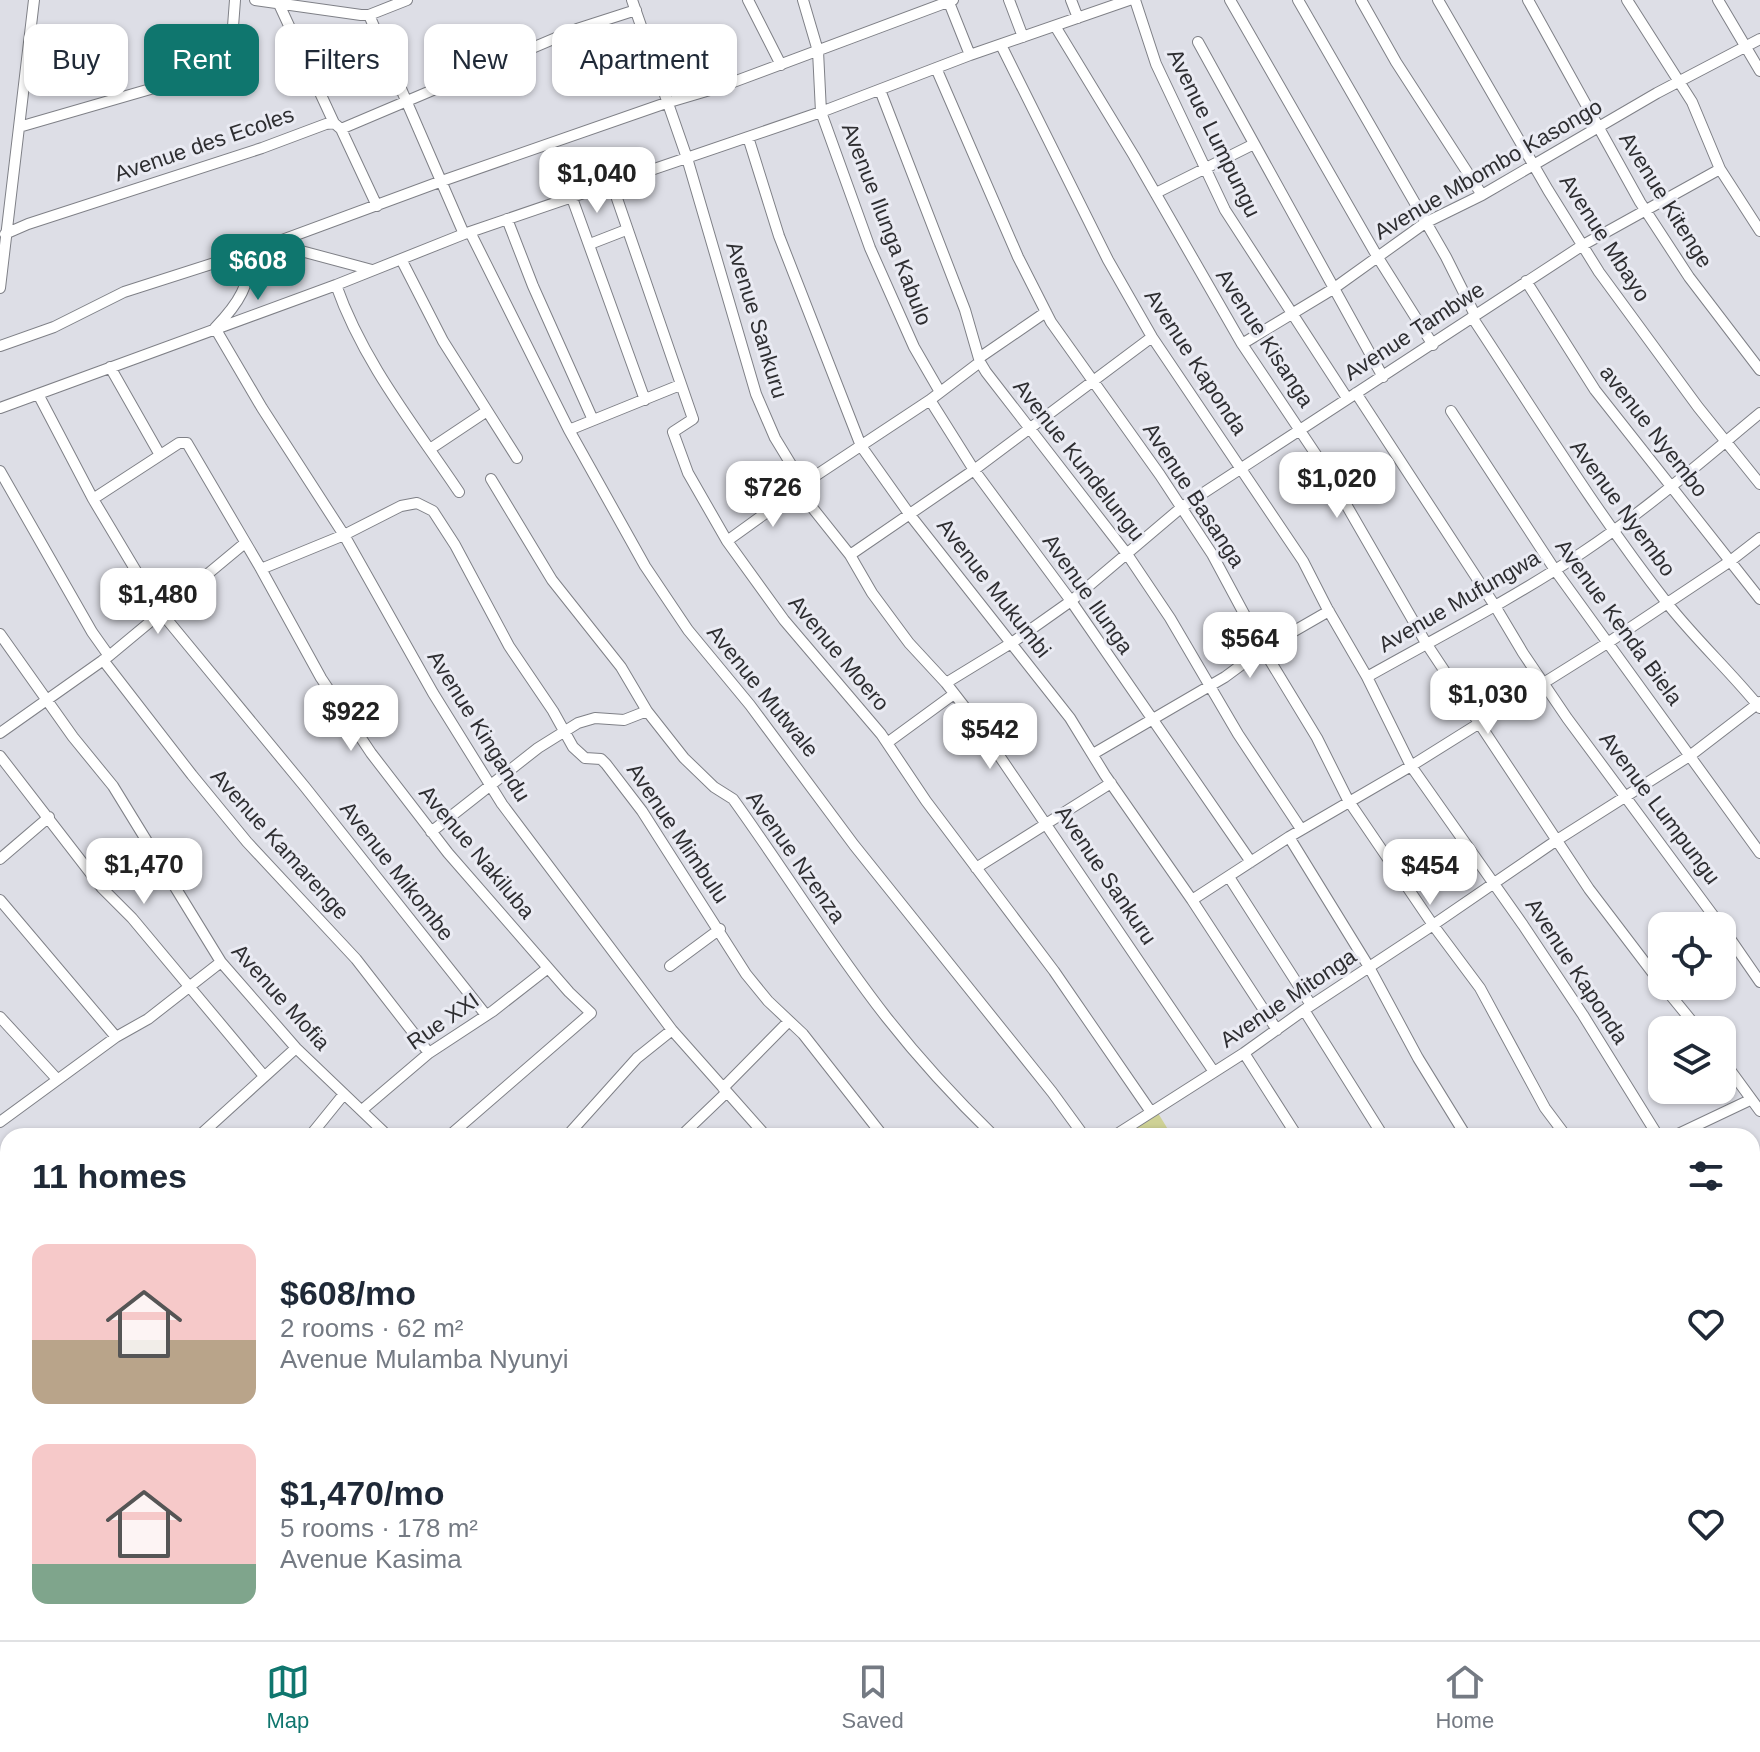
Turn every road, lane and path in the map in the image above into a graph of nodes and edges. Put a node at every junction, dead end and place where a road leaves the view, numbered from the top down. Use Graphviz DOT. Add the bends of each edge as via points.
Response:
graph roads {
  1 [pos="34,0"];
  2 [pos="235,0"];
  3 [pos="255,0"];
  4 [pos="407,0"];
  5 [pos="748,0"];
  6 [pos="803,0"];
  7 [pos="1009,0"];
  8 [pos="1071,0"];
  9 [pos="1129,0"];
  10 [pos="1230,0"];
  11 [pos="1298,0"];
  12 [pos="1361,0"];
  13 [pos="1438,0"];
  14 [pos="1528,0"];
  15 [pos="1627,0"];
  16 [pos="1718,0"];
  17 [pos="950,1"];
  18 [pos="278,2"];
  19 [pos="634,5"];
  20 [pos="369,15"];
  21 [pos="1078,18"];
  22 [pos="1055,26"];
  23 [pos="1023,37"];
  24 [pos="1760,39"];
  25 [pos="1198,42"];
  26 [pos="1001,45"];
  27 [pos="1744,47"];
  28 [pos="818,51"];
  29 [pos="970,55"];
  30 [pos="781,65"];
  31 [pos="936,68"];
  32 [pos="1760,71"];
  33 [pos="1678,82"];
  34 [pos="880,90"];
  35 [pos="406,102"];
  36 [pos="666,103"];
  37 [pos="821,112"];
  38 [pos="337,126"];
  39 [pos="19,127"];
  40 [pos="1599,128"];
  41 [pos="748,137"];
  42 [pos="1254,144"];
  43 [pos="687,158"];
  44 [pos="1535,165"];
  45 [pos="1206,167"];
  46 [pos="1720,169"];
  47 [pos="442,181"];
  48 [pos="612,184"];
  49 [pos="1156,193"];
  50 [pos="1482,195"];
  51 [pos="572,198"];
  52 [pos="377,206"];
  53 [pos="1645,210"];
  54 [pos="4,219"];
  55 [pos="507,219"];
  56 [pos="1425,223"];
  57 [pos="626,230"];
  58 [pos="1760,231"];
  59 [pos="467,233"];
  60 [pos="5,234"];
  61 [pos="273,244"];
  62 [pos="590,244"];
  63 [pos="1583,245"];
  64 [pos="255,250"];
  65 [pos="1377,256"];
  66 [pos="401,259"];
  67 [pos="373,270"];
  68 [pos="1526,281"];
  69 [pos="336,285"];
  70 [pos="0,288"];
  71 [pos="1333,289"];
  72 [pos="1046,312"];
  73 [pos="1292,314"];
  74 [pos="1474,316"];
  75 [pos="215,328"];
  76 [pos="1152,337"];
  77 [pos="1242,344"];
  78 [pos="1433,345"];
  79 [pos="0,346"];
  80 [pos="979,360"];
  81 [pos="110,367"];
  82 [pos="1760,370"];
  83 [pos="1383,377"];
  84 [pos="1092,380"];
  85 [pos="680,385"];
  86 [pos="940,392"];
  87 [pos="38,394"];
  88 [pos="1351,396"];
  89 [pos="645,400"];
  90 [pos="930,400"];
  91 [pos="0,408"];
  92 [pos="487,411"];
  93 [pos="1451,411"];
  94 [pos="1760,413"];
  95 [pos="593,420"];
  96 [pos="1028,427"];
  97 [pos="569,430"];
  98 [pos="1301,430"];
  99 [pos="1726,442"];
  100 [pos="861,446"];
  101 [pos="430,449"];
  102 [pos="160,455"];
  103 [pos="517,458"];
  104 [pos="1242,468"];
  105 [pos="974,470"];
  106 [pos="0,471"];
  107 [pos="491,479"];
  108 [pos="1760,484"];
  109 [pos="801,487"];
  110 [pos="1672,487"];
  111 [pos="459,492"];
  112 [pos="93,499"];
  113 [pos="1182,507"];
  114 [pos="910,515"];
  115 [pos="1613,530"];
  116 [pos="344,535"];
  117 [pos="1760,538"];
  118 [pos="727,541"];
  119 [pos="245,543"];
  120 [pos="1127,554"];
  121 [pos="850,555"];
  122 [pos="1729,562"];
  123 [pos="261,569"];
  124 [pos="1555,570"];
  125 [pos="1760,599"];
  126 [pos="1071,601"];
  127 [pos="1668,604"];
  128 [pos="1495,606"];
  129 [pos="160,611"];
  130 [pos="1329,611"];
  131 [pos="0,634"];
  132 [pos="1013,642"];
  133 [pos="1609,642"];
  134 [pos="1426,643"];
  135 [pos="1263,649"];
  136 [pos="106,658"];
  137 [pos="1367,677"];
  138 [pos="1544,682"];
  139 [pos="946,683"];
  140 [pos="1211,686"];
  141 [pos="954,694"];
  142 [pos="48,701"];
  143 [pos="1759,705"];
  144 [pos="647,711"];
  145 [pos="1153,719"];
  146 [pos="1478,723"];
  147 [pos="564,732"];
  148 [pos="0,733"];
  149 [pos="887,743"];
  150 [pos="1093,754"];
  151 [pos="1691,755"];
  152 [pos="0,756"];
  153 [pos="1411,766"];
  154 [pos="1111,783"];
  155 [pos="491,784"];
  156 [pos="1626,794"];
  157 [pos="1348,800"];
  158 [pos="49,817"];
  159 [pos="1047,823"];
  160 [pos="1301,829"];
  161 [pos="431,832"];
  162 [pos="1289,837"];
  163 [pos="1557,840"];
  164 [pos="1760,853"];
  165 [pos="0,859"];
  166 [pos="1251,862"];
  167 [pos="976,868"];
  168 [pos="1229,877"];
  169 [pos="1493,883"];
  170 [pos="0,900"];
  171 [pos="1192,900"];
  172 [pos="1712,912"];
  173 [pos="1433,925"];
  174 [pos="720,929"];
  175 [pos="1736,947"];
  176 [pos="221,962"];
  177 [pos="670,966"];
  178 [pos="1369,967"];
  179 [pos="1648,967"];
  180 [pos="548,968"];
  181 [pos="1760,982"];
  182 [pos="188,987"];
  183 [pos="1674,1000"];
  184 [pos="1308,1007"];
  185 [pos="486,1015"];
  186 [pos="1687,1016"];
  187 [pos="0,1017"];
  188 [pos="789,1021"];
  189 [pos="672,1030"];
  190 [pos="1277,1030"];
  191 [pos="116,1037"];
  192 [pos="296,1048"];
  193 [pos="429,1053"];
  194 [pos="1244,1053"];
  195 [pos="1214,1072"];
  196 [pos="264,1076"];
  197 [pos="57,1079"];
  198 [pos="1736,1080"];
  199 [pos="725,1090"];
  200 [pos="344,1094"];
  201 [pos="1750,1100"];
  202 [pos="362,1110"];
  203 [pos="1760,1111"];
  204 [pos="1151,1112"];
  205 [pos="0,1122"];
  206 [pos="208,1128"];
  207 [pos="316,1128"];
  208 [pos="380,1128"];
  209 [pos="458,1128"];
  210 [pos="574,1128"];
  211 [pos="689,1128"];
  212 [pos="759,1128"];
  213 [pos="877,1128"];
  214 [pos="985,1128"];
  215 [pos="1078,1128"];
  216 [pos="1126,1128"];
  217 [pos="1292,1128"];
  218 [pos="1378,1128"];
  219 [pos="1461,1128"];
  220 [pos="1560,1128"];
  221 [pos="1653,1128"];
  222 [pos="1691,1128"];
  1 -- 39 [label="street"];
  2 -- 39 [label="street" via="230,66"];
  3 -- 18 [label="street"];
  4 -- 20 [label="street"];
  5 -- 30 [label="street"];
  6 -- 28 [label="street, Avenue Ilunga Kabulo"];
  7 -- 23 [label="street"];
  8 -- 21 [label="street"];
  9 -- 21 [label="street"];
  9 -- 45 [label="street, Avenue Lumpungu"];
  10 -- 65 [label="street"];
  11 -- 56 [label="street, Avenue Nyembo"];
  12 -- 50 [label="street"];
  13 -- 44 [label="street, Avenue Mbayo"];
  14 -- 40 [label="street, Avenue Kitenge"];
  15 -- 33 [label="street"];
  16 -- 27 [label="street"];
  17 -- 28 [label="street"];
  17 -- 29 [label="street"];
  18 -- 20 [label="street"];
  18 -- 38 [label="street"];
  19 -- 35 [label="street, Avenue des Ecoles"];
  19 -- 36 [label="street, Avenue Sankuru"];
  20 -- 35 [label="street, Avenue Mutwale"];
  21 -- 22 [label="street"];
  22 -- 23 [label="street"];
  22 -- 49 [label="street, Avenue Kisanga"];
  23 -- 26 [label="street"];
  24 -- 27 [label="street, Avenue Mbombo Kasongo"];
  25 -- 42 [label="street"];
  26 -- 29 [label="street"];
  26 -- 76 [label="street, Avenue Kaponda"];
  27 -- 32 [label="street"];
  27 -- 33 [label="street, Avenue Mbombo Kasongo"];
  28 -- 30 [label="street"];
  28 -- 37 [label="street, Avenue Ilunga Kabulo"];
  29 -- 31 [label="street"];
  30 -- 36 [label="street"];
  31 -- 34 [label="street"];
  31 -- 72 [label="street, Avenue Basanga"];
  33 -- 40 [label="street, Avenue Mbombo Kasongo"];
  33 -- 46 [label="street" via="1698,114"];
  34 -- 37 [label="street"];
  34 -- 80 [label="street, Avenue Kundelungu" via="965,310"];
  35 -- 38 [label="street, Avenue des Ecoles"];
  35 -- 47 [label="street, Avenue Mutwale"];
  36 -- 43 [label="street, Avenue Sankuru"];
  36 -- 47 [label="street"];
  37 -- 41 [label="street"];
  37 -- 86 [label="street, Avenue Ilunga Kabulo" via="870,248"];
  38 -- 52 [label="street"];
  38 -- 60 [label="street, Avenue des Ecoles"];
  39 -- 54 [label="street"];
  40 -- 44 [label="street, Avenue Mbombo Kasongo"];
  40 -- 53 [label="street, Avenue Kitenge"];
  41 -- 43 [label="street"];
  41 -- 100 [label="street, Avenue Mukumbi" via="779,236"];
  42 -- 45 [label="street"];
  42 -- 71 [label="street"];
  43 -- 48 [label="street"];
  43 -- 109 [label="street, Avenue Sankuru" via="756,394"];
  44 -- 50 [label="street, Avenue Mbombo Kasongo"];
  44 -- 63 [label="street, Avenue Mbayo"];
  45 -- 49 [label="street"];
  45 -- 73 [label="street, Avenue Lumpungu" via="1225,210"];
  46 -- 53 [label="street, Avenue Tambwe"];
  46 -- 58 [label="street"];
  47 -- 52 [label="street"];
  47 -- 59 [label="street, Avenue Mutwale"];
  48 -- 51 [label="street"];
  48 -- 57 [label="street, Avenue Moero"];
  49 -- 77 [label="street, Avenue Kisanga"];
  50 -- 56 [label="street, Avenue Mbombo Kasongo"];
  51 -- 55 [label="street"];
  51 -- 62 [label="street"];
  52 -- 61 [label="street"];
  53 -- 63 [label="street, Avenue Tambwe"];
  53 -- 82 [label="street, Avenue Kitenge"];
  54 -- 60 [label="street"];
  55 -- 59 [label="street"];
  55 -- 95 [label="street"];
  56 -- 65 [label="street, Avenue Mbombo Kasongo"];
  56 -- 74 [label="street, Avenue Nyembo"];
  57 -- 62 [label="street"];
  57 -- 85 [label="street, Avenue Moero"];
  59 -- 66 [label="street"];
  59 -- 97 [label="street, Avenue Mutwale"];
  60 -- 70 [label="street"];
  61 -- 64 [label="street"];
  61 -- 67 [label="street"];
  62 -- 89 [label="street"];
  63 -- 68 [label="street, Avenue Tambwe"];
  63 -- 99 [label="street, Avenue Mbayo"];
  64 -- 75 [label="street" via="246,288"];
  64 -- 79 [label="street" via="124,292 54,327"];
  65 -- 71 [label="street, Avenue Mbombo Kasongo"];
  65 -- 78 [label="street"];
  66 -- 67 [label="street"];
  66 -- 92 [label="street"];
  67 -- 69 [label="street"];
  68 -- 74 [label="street, Avenue Tambwe"];
  68 -- 110 [label="street, avenue Nyembo" via="1595,390"];
  69 -- 75 [label="street"];
  69 -- 101 [label="street" via="382,380"];
  71 -- 73 [label="street, Avenue Mbombo Kasongo"];
  71 -- 83 [label="street"];
  72 -- 80 [label="street"];
  72 -- 84 [label="street, Avenue Basanga"];
  73 -- 77 [label="street, Avenue Mbombo Kasongo"];
  73 -- 88 [label="street, Avenue Lumpungu"];
  74 -- 78 [label="street, Avenue Tambwe"];
  74 -- 115 [label="street, Avenue Nyembo"];
  75 -- 81 [label="street"];
  75 -- 116 [label="street, Avenue Kingandu"];
  76 -- 84 [label="street"];
  76 -- 104 [label="street, Avenue Kaponda"];
  77 -- 98 [label="street, Avenue Kisanga"];
  78 -- 83 [label="street, Avenue Tambwe"];
  80 -- 86 [label="street"];
  80 -- 96 [label="street, Avenue Kundelungu"];
  81 -- 87 [label="street"];
  81 -- 102 [label="street"];
  83 -- 88 [label="street, Avenue Tambwe"];
  84 -- 96 [label="street"];
  84 -- 113 [label="street, Avenue Basanga"];
  85 -- 89 [label="street"];
  85 -- 118 [label="street, Avenue Moero" via="693,421 673,432 688,473"];
  86 -- 90 [label="street"];
  87 -- 91 [label="street"];
  87 -- 112 [label="street, Avenue Mikombe"];
  88 -- 98 [label="street, Avenue Tambwe"];
  88 -- 128 [label="street, Avenue Lumpungu"];
  89 -- 95 [label="street"];
  90 -- 100 [label="street"];
  90 -- 105 [label="street, Avenue Ilunga"];
  92 -- 101 [label="street"];
  92 -- 103 [label="street"];
  93 -- 124 [label="street, Avenue Kenda Biela"];
  94 -- 99 [label="street, Avenue Mufungwa"];
  95 -- 97 [label="street"];
  96 -- 105 [label="street"];
  96 -- 120 [label="street, Avenue Kundelungu"];
  97 -- 215 [label="street, Avenue Mutwale" via="645,566 688,630"];
  98 -- 104 [label="street, Avenue Tambwe"];
  98 -- 134 [label="street, Avenue Kisanga"];
  99 -- 108 [label="street, Avenue Mbayo"];
  99 -- 110 [label="street, Avenue Mufungwa"];
  100 -- 109 [label="street"];
  100 -- 114 [label="street, Avenue Mukumbi"];
  101 -- 111 [label="street"];
  102 -- 112 [label="street"];
  102 -- 119 [label="street, Avenue Nakiluba" via="187,443"];
  104 -- 113 [label="street, Avenue Tambwe"];
  104 -- 130 [label="street, Avenue Kaponda"];
  105 -- 114 [label="street"];
  105 -- 126 [label="street, Avenue Ilunga"];
  106 -- 136 [label="street, Avenue Kamarenge"];
  107 -- 144 [label="street, Avenue Nzenza" via="552,580 621,667"];
  109 -- 118 [label="street"];
  109 -- 121 [label="street, Avenue Sankuru"];
  110 -- 115 [label="street, Avenue Mufungwa"];
  110 -- 122 [label="street, avenue Nyembo"];
  112 -- 129 [label="street, Avenue Mikombe"];
  113 -- 120 [label="street, Avenue Tambwe"];
  113 -- 135 [label="street, Avenue Basanga"];
  114 -- 121 [label="street"];
  114 -- 132 [label="street, Avenue Mukumbi"];
  115 -- 124 [label="street, Avenue Mufungwa"];
  115 -- 127 [label="street, Avenue Nyembo"];
  116 -- 123 [label="street, Avenue Mimbulu"];
  116 -- 147 [label="street, Avenue Mimbulu" via="411,503 433,511"];
  116 -- 155 [label="street, Avenue Kingandu"];
  117 -- 122 [label="street"];
  118 -- 149 [label="street, Avenue Moero" via="784,620"];
  119 -- 123 [label="street, Avenue Nakiluba"];
  119 -- 129 [label="street"];
  120 -- 126 [label="street, Avenue Tambwe"];
  120 -- 140 [label="street, Avenue Kundelungu"];
  121 -- 139 [label="street, Avenue Sankuru" via="909,643"];
  122 -- 125 [label="street, avenue Nyembo"];
  122 -- 127 [label="street"];
  123 -- 161 [label="street, Avenue Nakiluba" via="321,678"];
  124 -- 128 [label="street, Avenue Mufungwa"];
  124 -- 133 [label="street, Avenue Kenda Biela"];
  126 -- 132 [label="street, Avenue Tambwe"];
  126 -- 145 [label="street, Avenue Ilunga"];
  127 -- 133 [label="street"];
  127 -- 143 [label="street, Avenue Nyembo"];
  128 -- 134 [label="street, Avenue Mufungwa"];
  128 -- 138 [label="street, Avenue Lumpungu"];
  129 -- 136 [label="street"];
  129 -- 185 [label="street, Avenue Mikombe"];
  130 -- 135 [label="street"];
  130 -- 137 [label="street, Avenue Kaponda"];
  131 -- 142 [label="street, Avenue Mofia"];
  132 -- 139 [label="street, Avenue Tambwe"];
  132 -- 150 [label="street, Avenue Mukumbi"];
  133 -- 138 [label="street"];
  133 -- 151 [label="street, Avenue Kenda Biela"];
  134 -- 137 [label="street, Avenue Mufungwa"];
  134 -- 146 [label="street, Avenue Kisanga"];
  135 -- 140 [label="street"];
  135 -- 157 [label="street, Avenue Basanga"];
  136 -- 142 [label="street"];
  136 -- 193 [label="street, Avenue Kamarenge" via="210,797 356,959"];
  137 -- 153 [label="street, Avenue Kaponda"];
  138 -- 146 [label="street"];
  138 -- 156 [label="street, Avenue Lumpungu"];
  139 -- 141 [label="street, Avenue Sankuru"];
  140 -- 145 [label="street"];
  140 -- 160 [label="street, Avenue Kundelungu"];
  141 -- 149 [label="street"];
  141 -- 159 [label="street, Avenue Sankuru"];
  142 -- 148 [label="street"];
  142 -- 176 [label="street, Avenue Mofia" via="113,786"];
  143 -- 151 [label="street, Avenue Mitonga"];
  144 -- 147 [label="street" via="624,720 589,719"];
  144 -- 214 [label="street, Avenue Nzenza" via="684,758 733,799 888,1020"];
  145 -- 150 [label="street"];
  145 -- 166 [label="street, Avenue Ilunga"];
  146 -- 153 [label="street"];
  146 -- 163 [label="street, Avenue Kisanga"];
  147 -- 155 [label="street"];
  147 -- 174 [label="street, Avenue Mimbulu" via="578,754 606,764"];
  149 -- 167 [label="street, Avenue Moero"];
  150 -- 154 [label="street, Avenue Mukumbi"];
  151 -- 156 [label="street, Avenue Mitonga"];
  151 -- 164 [label="street, Avenue Kenda Biela"];
  152 -- 158 [label="street"];
  153 -- 157 [label="street"];
  153 -- 169 [label="street, Avenue Kaponda"];
  154 -- 159 [label="street"];
  154 -- 171 [label="street, Avenue Mukumbi"];
  155 -- 161 [label="street"];
  155 -- 189 [label="street, Avenue Kingandu"];
  156 -- 163 [label="street, Avenue Mitonga"];
  156 -- 172 [label="street, Avenue Lumpungu"];
  157 -- 160 [label="street"];
  157 -- 173 [label="street, Avenue Basanga"];
  158 -- 165 [label="street"];
  158 -- 182 [label="street"];
  159 -- 167 [label="street"];
  159 -- 195 [label="street, Avenue Sankuru"];
  160 -- 162 [label="street"];
  161 -- 180 [label="street, Avenue Nakiluba"];
  162 -- 166 [label="street"];
  162 -- 178 [label="street"];
  163 -- 169 [label="street, Avenue Mitonga"];
  163 -- 179 [label="street, Avenue Kisanga"];
  166 -- 168 [label="street"];
  167 -- 204 [label="street, Avenue Moero"];
  168 -- 171 [label="street"];
  168 -- 184 [label="street"];
  169 -- 173 [label="street, Avenue Mitonga"];
  169 -- 221 [label="street, Avenue Kaponda"];
  170 -- 191 [label="street"];
  171 -- 190 [label="street, Avenue Mukumbi"];
  173 -- 178 [label="street, Avenue Mitonga"];
  173 -- 220 [label="street, Avenue Basanga" via="1480,988"];
  174 -- 177 [label="street"];
  174 -- 188 [label="street, Avenue Mimbulu" via="746,974"];
  175 -- 181 [label="street, Avenue Lumpungu"];
  176 -- 182 [label="street"];
  176 -- 192 [label="street, Avenue Mofia"];
  178 -- 184 [label="street, Avenue Mitonga"];
  178 -- 219 [label="street"];
  180 -- 185 [label="street, Rue XXI"];
  180 -- 209 [label="street, Avenue Nakiluba" via="591,1015"];
  182 -- 191 [label="street"];
  182 -- 196 [label="street"];
  183 -- 186 [label="street, Avenue Kisanga"];
  184 -- 190 [label="street, Avenue Mitonga"];
  184 -- 218 [label="street"];
  185 -- 193 [label="street, Rue XXI"];
  187 -- 197 [label="street"];
  188 -- 199 [label="street"];
  188 -- 213 [label="street, Avenue Mimbulu"];
  189 -- 199 [label="street, Avenue Kingandu"];
  189 -- 210 [label="street" via="637,1058"];
  190 -- 194 [label="street, Avenue Mitonga"];
  191 -- 197 [label="street"];
  192 -- 196 [label="street"];
  192 -- 200 [label="street, Avenue Mofia"];
  193 -- 202 [label="street, Rue XXI"];
  194 -- 195 [label="street, Avenue Mitonga"];
  194 -- 217 [label="street"];
  195 -- 204 [label="street, Avenue Mitonga"];
  196 -- 206 [label="street"];
  197 -- 205 [label="street"];
  198 -- 201 [label="street"];
  199 -- 211 [label="street"];
  199 -- 212 [label="street, Avenue Kingandu"];
  200 -- 202 [label="street, Avenue Mofia"];
  200 -- 207 [label="street"];
  201 -- 203 [label="street"];
  201 -- 222 [label="street"];
  202 -- 208 [label="street, Avenue Mofia"];
  204 -- 216 [label="street, Avenue Mitonga"];
}
